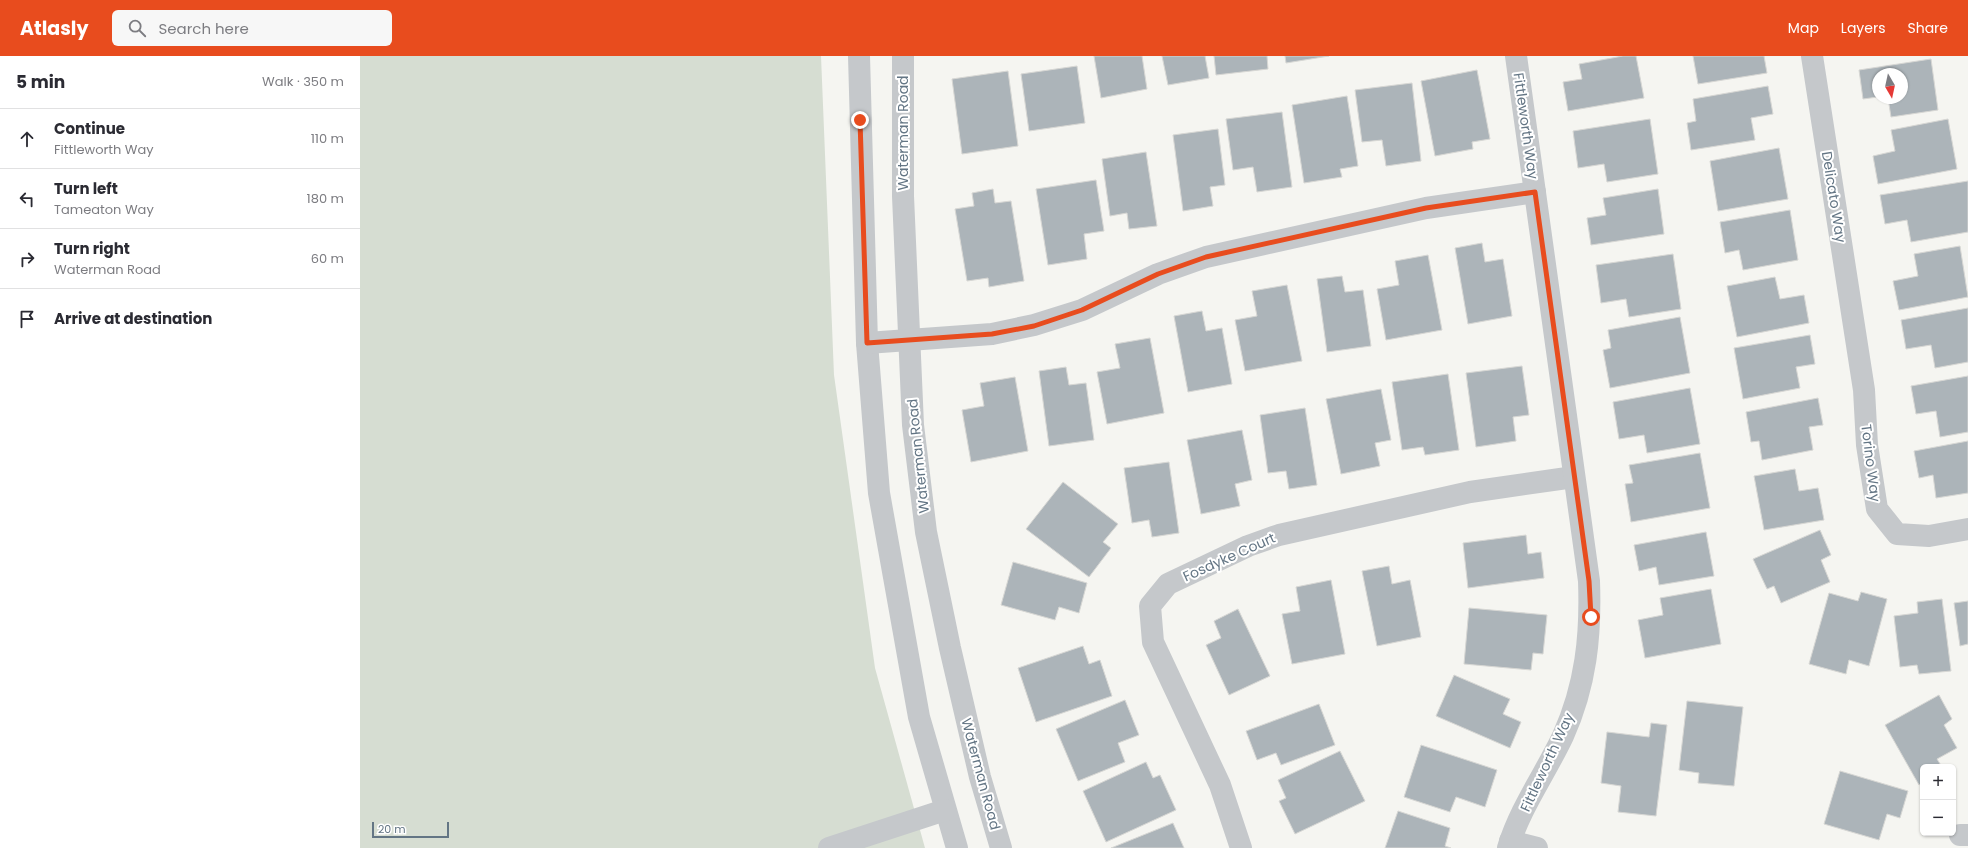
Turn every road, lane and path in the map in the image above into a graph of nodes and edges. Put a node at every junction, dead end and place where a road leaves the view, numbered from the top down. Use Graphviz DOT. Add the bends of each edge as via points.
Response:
graph roads {
  1 [pos="859,56"];
  2 [pos="903,56"];
  3 [pos="1516,56"];
  4 [pos="1812,56"];
  5 [pos="1535,192"];
  6 [pos="1856,338"];
  7 [pos="910,341"];
  8 [pos="867,343"];
  9 [pos="1574,477"];
  10 [pos="1968,530"];
  11 [pos="945,810"];
  12 [pos="1509,845"];
  13 [pos="830,848"];
  14 [pos="957,848"];
  15 [pos="1001,848"];
  16 [pos="1241,848"];
  17 [pos="1537,848"];
  1 -- 8 [label="street"];
  2 -- 7 [label="street, Waterman Road" via="903,196"];
  3 -- 5 [label="street, Fittleworth Way"];
  4 -- 6 [label="street, Delicato Way"];
  5 -- 7 [label="street" via="1426,208 1206,257 1158,274 1082,310 1034,326 992,334"];
  5 -- 9 [label="street, Fittleworth Way"];
  6 -- 10 [label="street, Torino Way" via="1864,390 1867,445 1877,509 1897,534 1929,536"];
  7 -- 8 [label="street"];
  7 -- 15 [label="street, Waterman Road" via="913,425 926,532 980,777"];
  8 -- 11 [label="street" via="878,493 919,717"];
  9 -- 12 [label="street, Fittleworth Way" via="1589,581 1591,617 1588,653 1563,736 1536,785"];
  9 -- 16 [label="street, Fosdyke Court" via="1470,492 1279,535 1248,546 1168,584 1150,606 1153,642 1220,784"];
  11 -- 13 [label="street"];
  11 -- 14 [label="street"];
  12 -- 17 [label="street"];
}
